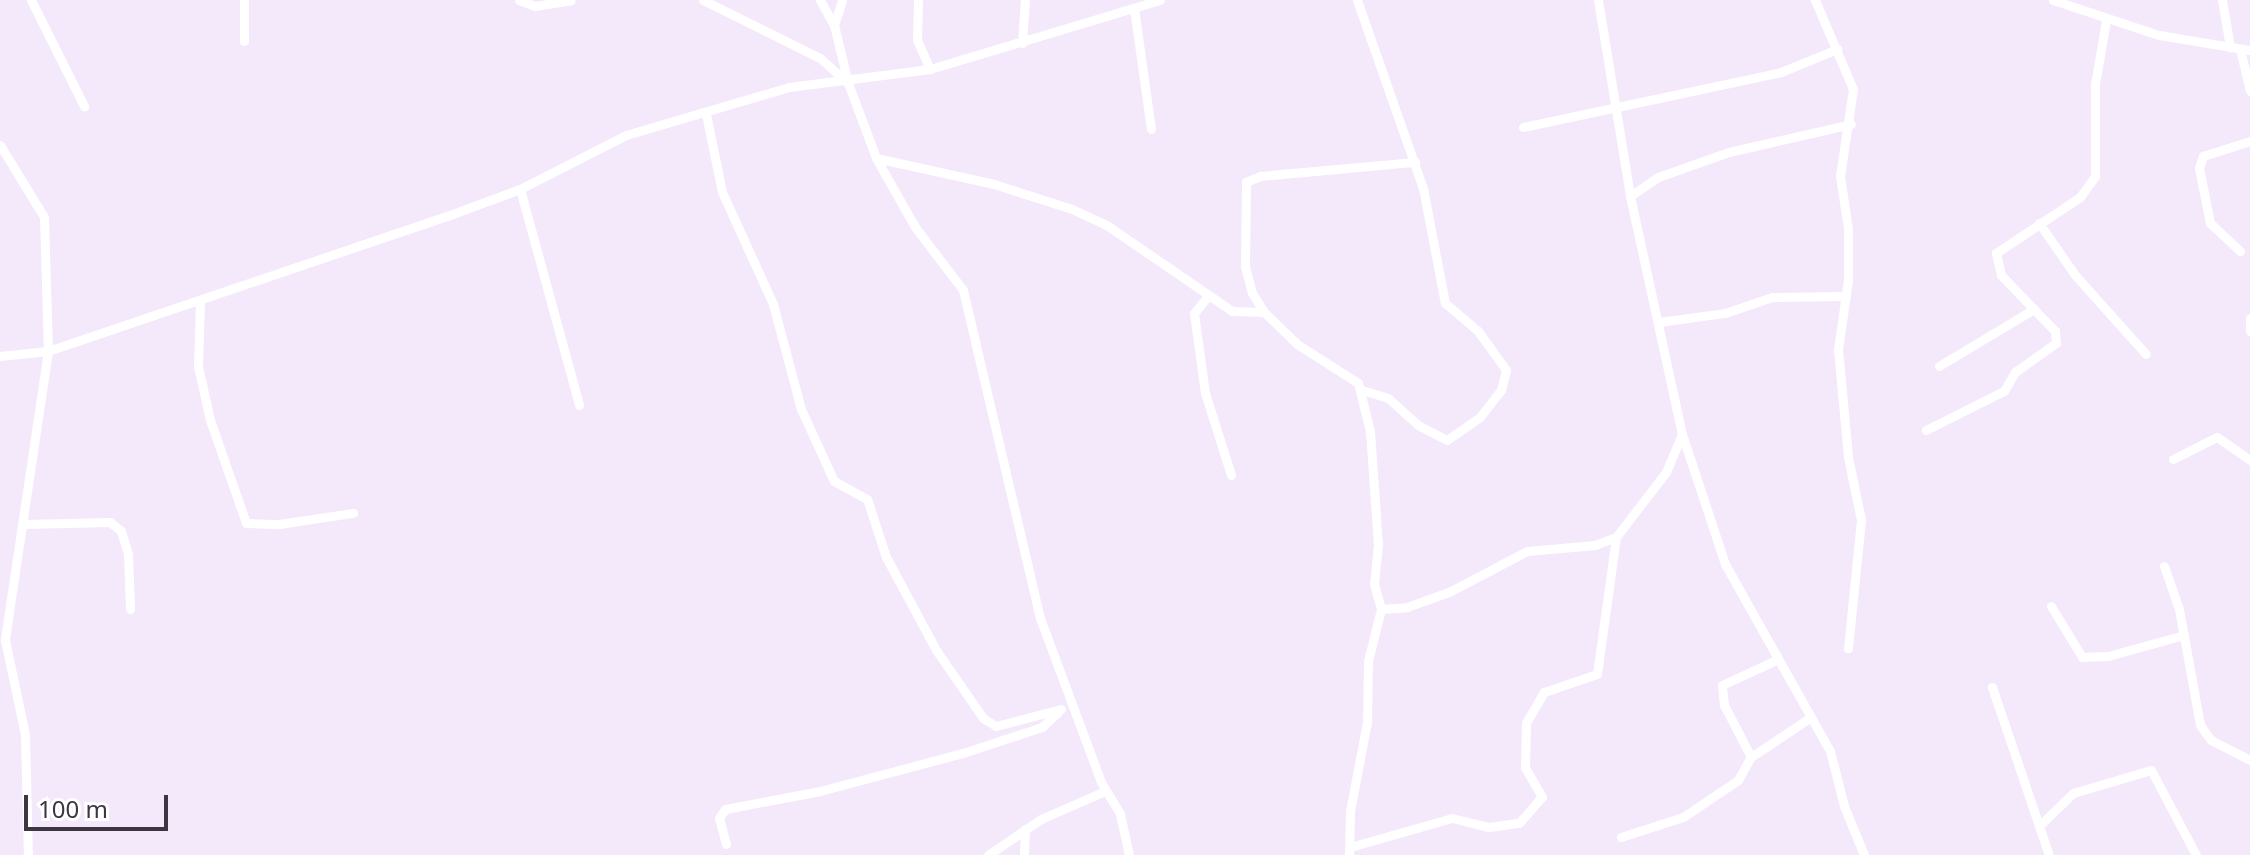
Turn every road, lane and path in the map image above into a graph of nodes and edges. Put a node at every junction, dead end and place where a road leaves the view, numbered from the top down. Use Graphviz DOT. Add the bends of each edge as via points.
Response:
graph roads {
  1 [pos="31,0"];
  2 [pos="244,0"];
  3 [pos="519,0"];
  4 [pos="571,0"];
  5 [pos="703,0"];
  6 [pos="820,0"];
  7 [pos="842,0"];
  8 [pos="918,0"];
  9 [pos="1025,0"];
  10 [pos="1160,0"];
  11 [pos="1357,0"];
  12 [pos="1598,0"];
  13 [pos="1815,0"];
  14 [pos="2053,0"];
  15 [pos="2222,0"];
  16 [pos="1134,8"];
  17 [pos="2106,20"];
  18 [pos="834,25"];
  19 [pos="244,41"];
  20 [pos="1022,43"];
  21 [pos="1837,49"];
  22 [pos="2240,49"];
  23 [pos="930,69"];
  24 [pos="848,83"];
  25 [pos="2250,91"];
  26 [pos="1615,105"];
  27 [pos="84,106"];
  28 [pos="706,114"];
  29 [pos="1851,124"];
  30 [pos="1523,127"];
  31 [pos="1151,129"];
  32 [pos="2250,141"];
  33 [pos="0,145"];
  34 [pos="876,158"];
  35 [pos="1415,162"];
  36 [pos="520,189"];
  37 [pos="1630,196"];
  38 [pos="2039,223"];
  39 [pos="2240,251"];
  40 [pos="1208,296"];
  41 [pos="1846,296"];
  42 [pos="200,302"];
  43 [pos="2034,309"];
  44 [pos="1264,312"];
  45 [pos="2250,318"];
  46 [pos="1659,322"];
  47 [pos="2250,331"];
  48 [pos="48,351"];
  49 [pos="2146,354"];
  50 [pos="0,356"];
  51 [pos="1939,366"];
  52 [pos="1361,390"];
  53 [pos="579,405"];
  54 [pos="1926,430"];
  55 [pos="1682,434"];
  56 [pos="2173,459"];
  57 [pos="2250,460"];
  58 [pos="1231,475"];
  59 [pos="353,513"];
  60 [pos="24,524"];
  61 [pos="1616,537"];
  62 [pos="2164,566"];
  63 [pos="2051,606"];
  64 [pos="130,609"];
  65 [pos="1381,609"];
  66 [pos="2184,635"];
  67 [pos="1848,648"];
  68 [pos="1776,660"];
  69 [pos="5,664"];
  70 [pos="1992,687"];
  71 [pos="1070,698"];
  72 [pos="1061,709"];
  73 [pos="1808,719"];
  74 [pos="1751,757"];
  75 [pos="2250,760"];
  76 [pos="1105,791"];
  77 [pos="2040,825"];
  78 [pos="1025,829"];
  79 [pos="1621,837"];
  80 [pos="726,844"];
  81 [pos="1350,851"];
  82 [pos="28,855"];
  83 [pos="988,855"];
  84 [pos="1024,855"];
  85 [pos="1129,855"];
  86 [pos="1864,855"];
  87 [pos="2049,855"];
  88 [pos="2196,855"];
  1 -- 27 [label="street"];
  2 -- 19 [label="street"];
  3 -- 4 [label="street" via="535,6"];
  5 -- 24 [label="street" via="820,58"];
  6 -- 18 [label="street"];
  7 -- 18 [label="street"];
  8 -- 23 [label="street" via="917,40"];
  9 -- 20 [label="street"];
  10 -- 16 [label="street"];
  11 -- 35 [label="street"];
  12 -- 26 [label="street"];
  13 -- 21 [label="street"];
  14 -- 17 [label="street"];
  15 -- 22 [label="street"];
  16 -- 20 [label="street"];
  16 -- 31 [label="street"];
  17 -- 22 [label="street"];
  17 -- 38 [label="street" via="2095,84 2095,176 2080,197"];
  18 -- 24 [label="street"];
  20 -- 23 [label="street"];
  21 -- 26 [label="street" via="1781,72"];
  21 -- 29 [label="street" via="1853,89"];
  22 -- 25 [label="street"];
  23 -- 24 [label="street"];
  24 -- 28 [label="street" via="789,87"];
  24 -- 34 [label="street"];
  26 -- 30 [label="street"];
  26 -- 37 [label="street"];
  28 -- 36 [label="street" via="596,147"];
  28 -- 72 [label="street" via="722,192 773,304 801,409 834,481 867,499 886,557 936,650 983,718 996,726"];
  29 -- 37 [label="street" via="1729,152 1658,177"];
  29 -- 41 [label="street" via="1840,176 1848,229"];
  32 -- 39 [label="street" via="2203,156 2199,168 2210,223"];
  33 -- 48 [label="street" via="44,217"];
  34 -- 40 [label="street" via="994,184 1072,209 1108,226"];
  34 -- 71 [label="street" via="915,227 963,290 1040,618"];
  35 -- 44 [label="street" via="1260,176 1246,182 1245,266"];
  35 -- 52 [label="street" via="1442,296 1478,331 1506,370 1501,390 1463,434 1447,440 1418,425 1388,398"];
  36 -- 42 [label="street"];
  36 -- 53 [label="street"];
  37 -- 46 [label="street"];
  38 -- 43 [label="street" via="1996,253 2001,275"];
  38 -- 49 [label="street" via="2075,275"];
  40 -- 44 [label="street" via="1232,311"];
  40 -- 58 [label="street" via="1194,313 1205,393"];
  41 -- 46 [label="street" via="1772,297 1725,313"];
  41 -- 67 [label="street" via="1838,349 1848,457 1861,520"];
  42 -- 48 [label="street"];
  42 -- 59 [label="street" via="198,366 210,420 246,523 279,524"];
  43 -- 51 [label="street"];
  43 -- 54 [label="street" via="2055,331 2053,348 2021,366 2004,391"];
  44 -- 52 [label="street" via="1297,344 1354,377"];
  45 -- 47 [label="street"];
  46 -- 55 [label="street"];
  48 -- 50 [label="street"];
  48 -- 60 [label="street"];
  52 -- 65 [label="street" via="1370,431 1378,544 1374,584"];
  55 -- 61 [label="street" via="1666,472"];
  55 -- 68 [label="street" via="1725,564"];
  56 -- 57 [label="street" via="2217,437"];
  60 -- 64 [label="street" via="110,522 121,531 128,554"];
  60 -- 69 [label="street" via="6,620"];
  61 -- 65 [label="street" via="1504,558 1449,592 1407,607"];
  61 -- 81 [label="street" via="1597,674 1544,692 1526,723 1525,768 1542,797 1519,823 1489,827 1452,818"];
  62 -- 66 [label="street"];
  63 -- 66 [label="street" via="2082,657 2108,656"];
  65 -- 81 [label="street" via="1368,661 1367,722 1350,811"];
  66 -- 75 [label="street" via="2204,733"];
  68 -- 73 [label="street"];
  68 -- 74 [label="street" via="1722,685 1724,705"];
  69 -- 82 [label="street" via="25,735"];
  70 -- 77 [label="street"];
  71 -- 72 [label="street"];
  71 -- 76 [label="street"];
  72 -- 80 [label="street" via="1042,727 963,753 820,791 725,809 719,818"];
  73 -- 74 [label="street"];
  73 -- 86 [label="street" via="1830,751"];
  74 -- 79 [label="street" via="1729,788 1683,817"];
  76 -- 78 [label="street"];
  76 -- 85 [label="street" via="1120,814"];
  77 -- 87 [label="street"];
  77 -- 88 [label="street" via="2073,793 2151,770"];
  78 -- 83 [label="street"];
  78 -- 84 [label="street"];
}
